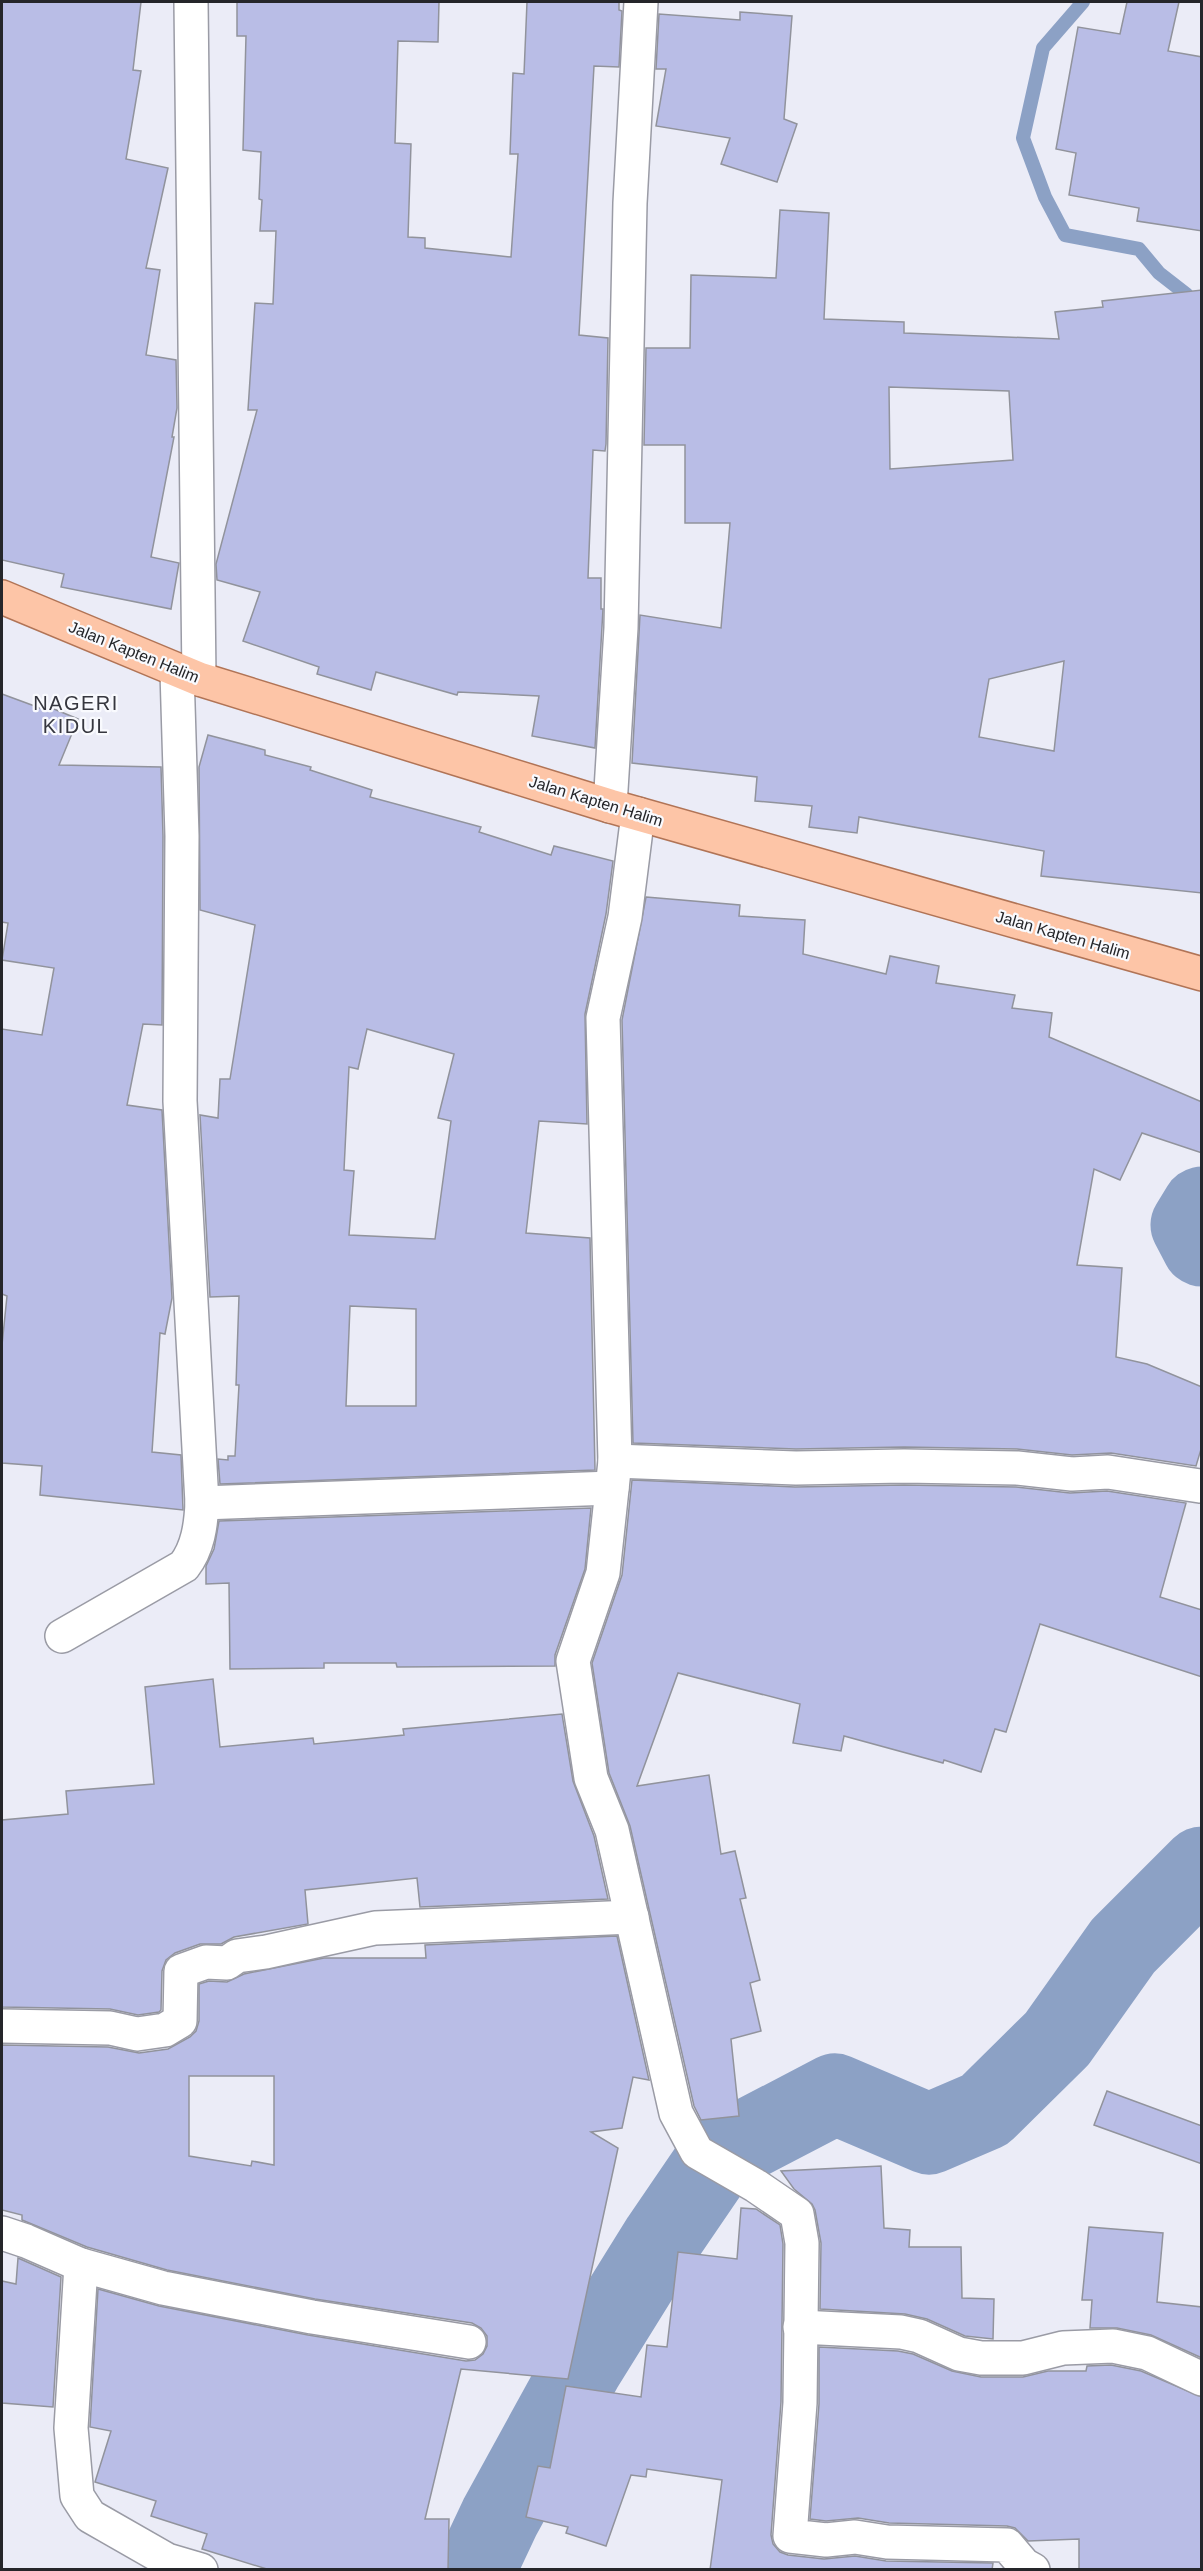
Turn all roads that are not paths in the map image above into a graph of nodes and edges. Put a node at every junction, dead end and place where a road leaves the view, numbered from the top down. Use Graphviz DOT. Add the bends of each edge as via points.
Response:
graph roads {
  1 [pos="191,2"];
  2 [pos="641,2"];
  3 [pos="2,597"];
  4 [pos="188,675"];
  5 [pos="624,810"];
  6 [pos="1202,974"];
  7 [pos="613,1474"];
  8 [pos="1200,1486"];
  9 [pos="202,1503"];
  10 [pos="62,1636"];
  11 [pos="632,1917"];
  12 [pos="2,2026"];
  13 [pos="2,2233"];
  14 [pos="81,2265"];
  15 [pos="800,2327"];
  16 [pos="469,2342"];
  17 [pos="1202,2379"];
  18 [pos="201,2570"];
  19 [pos="1033,2570"];
  1 -- 4 [label="street"];
  2 -- 5 [label="street" via="630,203 621,628 612,750"];
  3 -- 4 [label="main road, Jalan Kapten Halim"];
  4 -- 5 [label="main road, Jalan Kapten Halim"];
  4 -- 9 [label="street" via="180,1101"];
  5 -- 6 [label="main road, Jalan Kapten Halim"];
  5 -- 7 [label="street" via="625,917 603,1018"];
  7 -- 8 [label="street" via="904,1466 1017,1468 1072,1474 1108,1472"];
  7 -- 9 [label="street"];
  7 -- 11 [label="street" via="603,1574 573,1661 591,1778 612,1830"];
  9 -- 10 [label="street" via="201,1524 184,1566"];
  11 -- 12 [label="street" via="375,1928 237,1956 227,1963 206,1962 181,1971 180,2021 165,2030 137,2034 110,2028"];
  11 -- 15 [label="street" via="676,2113 697,2152 797,2214 802,2243"];
  13 -- 14 [label="street"];
  14 -- 16 [label="street" via="163,2288 312,2318"];
  14 -- 18 [label="street" via="71,2428 77,2496 90,2516 167,2560"];
  15 -- 17 [label="street" via="901,2332 981,2358 1023,2358 1063,2348 1113,2346 1147,2353"];
  15 -- 19 [label="street" via="800,2403 790,2536 1007,2545"];
}
